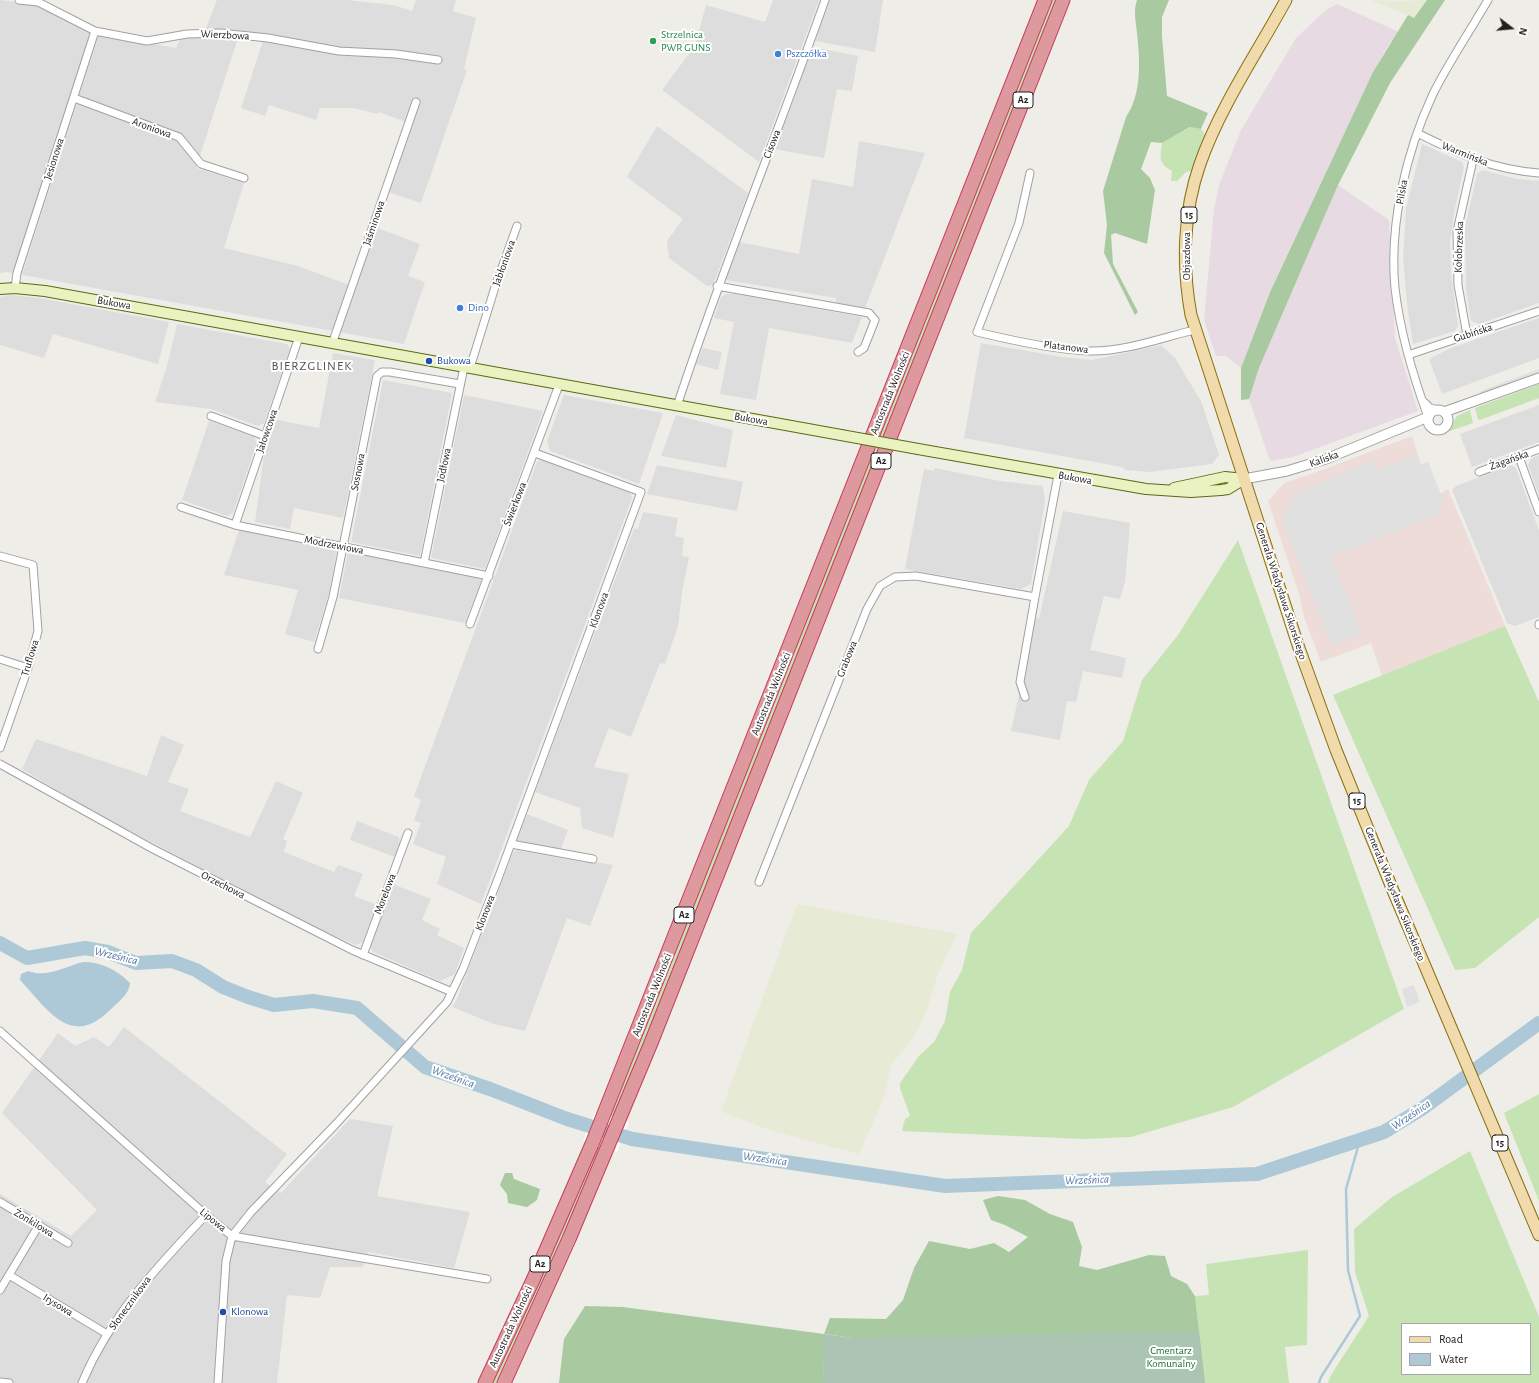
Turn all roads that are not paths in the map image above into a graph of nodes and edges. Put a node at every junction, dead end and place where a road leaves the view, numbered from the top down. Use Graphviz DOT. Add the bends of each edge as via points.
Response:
graph roads {
  1 [pos="19,0"];
  2 [pos="825,0"];
  3 [pos="1045,0"];
  4 [pos="1063,0"];
  5 [pos="1286,0"];
  6 [pos="1488,0"];
  7 [pos="95,31"];
  8 [pos="438,60"];
  9 [pos="74,98"];
  10 [pos="416,102"];
  11 [pos="1417,133"];
  12 [pos="1473,160"];
  13 [pos="1030,173"];
  14 [pos="1539,173"];
  15 [pos="244,178"];
  16 [pos="517,226"];
  17 [pos="718,286"];
  18 [pos="15,288"];
  19 [pos="0,289"];
  20 [pos="1539,311"];
  21 [pos="1194,330"];
  22 [pos="1466,335"];
  23 [pos="300,337"];
  24 [pos="332,344"];
  25 [pos="858,352"];
  26 [pos="1408,355"];
  27 [pos="467,368"];
  28 [pos="1539,378"];
  29 [pos="460,384"];
  30 [pos="559,385"];
  31 [pos="1422,400"];
  32 [pos="1470,404"];
  33 [pos="676,406"];
  34 [pos="1441,411"];
  35 [pos="211,416"];
  36 [pos="1429,422"];
  37 [pos="1448,422"];
  38 [pos="265,436"];
  39 [pos="1539,449"];
  40 [pos="535,453"];
  41 [pos="1519,457"];
  42 [pos="1479,472"];
  43 [pos="1058,475"];
  44 [pos="1244,479"];
  45 [pos="181,507"];
  46 [pos="1539,512"];
  47 [pos="235,525"];
  48 [pos="344,546"];
  49 [pos="0,556"];
  50 [pos="424,563"];
  51 [pos="489,576"];
  52 [pos="1035,597"];
  53 [pos="470,624"];
  54 [pos="318,649"];
  55 [pos="0,659"];
  56 [pos="28,668"];
  57 [pos="1025,697"];
  58 [pos="0,748"];
  59 [pos="0,764"];
  60 [pos="408,833"];
  61 [pos="511,844"];
  62 [pos="593,859"];
  63 [pos="759,882"];
  64 [pos="363,955"];
  65 [pos="452,992"];
  66 [pos="0,1031"];
  67 [pos="0,1202"];
  68 [pos="206,1215"];
  69 [pos="39,1225"];
  70 [pos="232,1236"];
  71 [pos="1539,1236"];
  72 [pos="68,1243"];
  73 [pos="9,1275"];
  74 [pos="487,1279"];
  75 [pos="0,1290"];
  76 [pos="107,1334"];
  77 [pos="0,1382"];
  78 [pos="10,1383"];
  79 [pos="82,1383"];
  80 [pos="218,1383"];
  81 [pos="485,1383"];
  82 [pos="504,1383"];
  1 -- 7 [label="street, Wierzbowa" via="38,2"];
  2 -- 17 [label="street, Cisowa"];
  3 -- 81 [label="highway, Autostrada Wolności / A2" via="604,1115 533,1280"];
  4 -- 82 [label="highway, Autostrada Wolności / A2" via="620,1119"];
  5 -- 21 [label="main road, Objazdowa / 15" via="1217,124 1200,166 1190,207 1186,249 1187,287"];
  6 -- 11 [label="street, Pilska" via="1434,93"];
  7 -- 8 [label="street, Wierzbowa" via="147,40 187,34 220,33 268,38 338,51 396,54"];
  7 -- 9 [label="street, Jesionowa"];
  9 -- 15 [label="street, Aroniowa" via="179,138 201,164"];
  9 -- 18 [label="street, Jesionowa" via="17,273"];
  10 -- 24 [label="street, Jaśminowa"];
  11 -- 12 [label="street, Warmińska"];
  11 -- 26 [label="street, Pilska" via="1408,158 1401,193 1394,257 1395,289"];
  12 -- 14 [label="street, Warmińska" via="1514,171"];
  12 -- 22 [label="street, Kołobrzeska" via="1457,231 1458,285"];
  13 -- 21 [label="street, Platanowa" via="1019,223 977,332 1089,351 1113,349"];
  16 -- 27 [label="street, Jabłoniowa"];
  17 -- 25 [label="street" via="869,313 875,320 864,348"];
  17 -- 33 [label="street, Cisowa"];
  18 -- 19 [label="main road, Bukowa"];
  18 -- 23 [label="main road, Bukowa"];
  20 -- 22 [label="street, Gubińska"];
  21 -- 44 [label="main road, Objazdowa / 15"];
  22 -- 26 [label="street, Gubińska"];
  23 -- 24 [label="main road, Bukowa"];
  23 -- 38 [label="street, Jałowcowa"];
  24 -- 27 [label="main road, Bukowa"];
  26 -- 31 [label="street, Pilska"];
  27 -- 29 [label="street, Jodłowa"];
  27 -- 30 [label="main road, Bukowa"];
  28 -- 32 [label="street"];
  29 -- 48 [label="street, Sosnowa" via="390,372 382,372 377,376"];
  29 -- 50 [label="street, Jodłowa"];
  30 -- 33 [label="main road, Bukowa"];
  30 -- 40 [label="street, Świerkowa"];
  31 -- 34 [label="street" via="1430,408"];
  31 -- 36 [label="street, Pilska"];
  32 -- 34 [label="street"];
  32 -- 37 [label="street"];
  33 -- 43 [label="main road, Bukowa, bridge"];
  34 -- 36 [label="street" via="1432,412"];
  34 -- 37 [label="street" via="1448,417"];
  35 -- 38 [label="street"];
  36 -- 37 [label="street" via="1436,430 1442,430"];
  36 -- 44 [label="street, Kaliska" via="1412,422 1402,429 1297,468"];
  38 -- 47 [label="street, Jałowcowa"];
  39 -- 41 [label="street, Żagańska"];
  40 -- 51 [label="street, Świerkowa"];
  40 -- 61 [label="street, Klonowa" via="641,492"];
  41 -- 42 [label="street, Żagańska"];
  41 -- 46 [label="street"];
  43 -- 44 [label="main road, Bukowa" via="1129,487 1191,492 1228,489"];
  43 -- 52 [label="street"];
  44 -- 71 [label="main road, Generała Władysława Sikorskiego / 15" via="1299,648 1334,744 1397,901"];
  45 -- 47 [label="street, Modrzewiowa"];
  47 -- 48 [label="street, Modrzewiowa"];
  48 -- 50 [label="street, Modrzewiowa"];
  48 -- 54 [label="street, Sosnowa" via="334,596"];
  49 -- 56 [label="street, Truflowa" via="33,565 38,631"];
  50 -- 51 [label="street, Modrzewiowa"];
  51 -- 53 [label="street, Świerkowa"];
  52 -- 57 [label="street" via="1020,682"];
  52 -- 63 [label="street, Grabowa" via="916,576 895,577 880,586 867,609"];
  55 -- 56 [label="street"];
  56 -- 58 [label="street, Truflowa"];
  59 -- 64 [label="street, Orzechowa" via="153,849"];
  60 -- 64 [label="street, Morelowa"];
  61 -- 62 [label="street"];
  61 -- 65 [label="street, Klonowa"];
  64 -- 65 [label="street, Orzechowa"];
  65 -- 70 [label="street, Klonowa" via="447,1002 409,1045 251,1212"];
  66 -- 68 [label="street, Lipowa"];
  67 -- 69 [label="street, Żonkilowa"];
  68 -- 70 [label="street, Lipowa"];
  68 -- 76 [label="street, Słonecznikowa" via="130,1298"];
  69 -- 72 [label="street, Żonkilowa"];
  69 -- 73 [label="street"];
  70 -- 74 [label="street, Lipowa"];
  70 -- 80 [label="street, Klonowa" via="226,1260"];
  73 -- 75 [label="street"];
  73 -- 76 [label="street, Irysowa"];
  76 -- 79 [label="street, Słonecznikowa"];
  77 -- 78 [label="street"];
}
